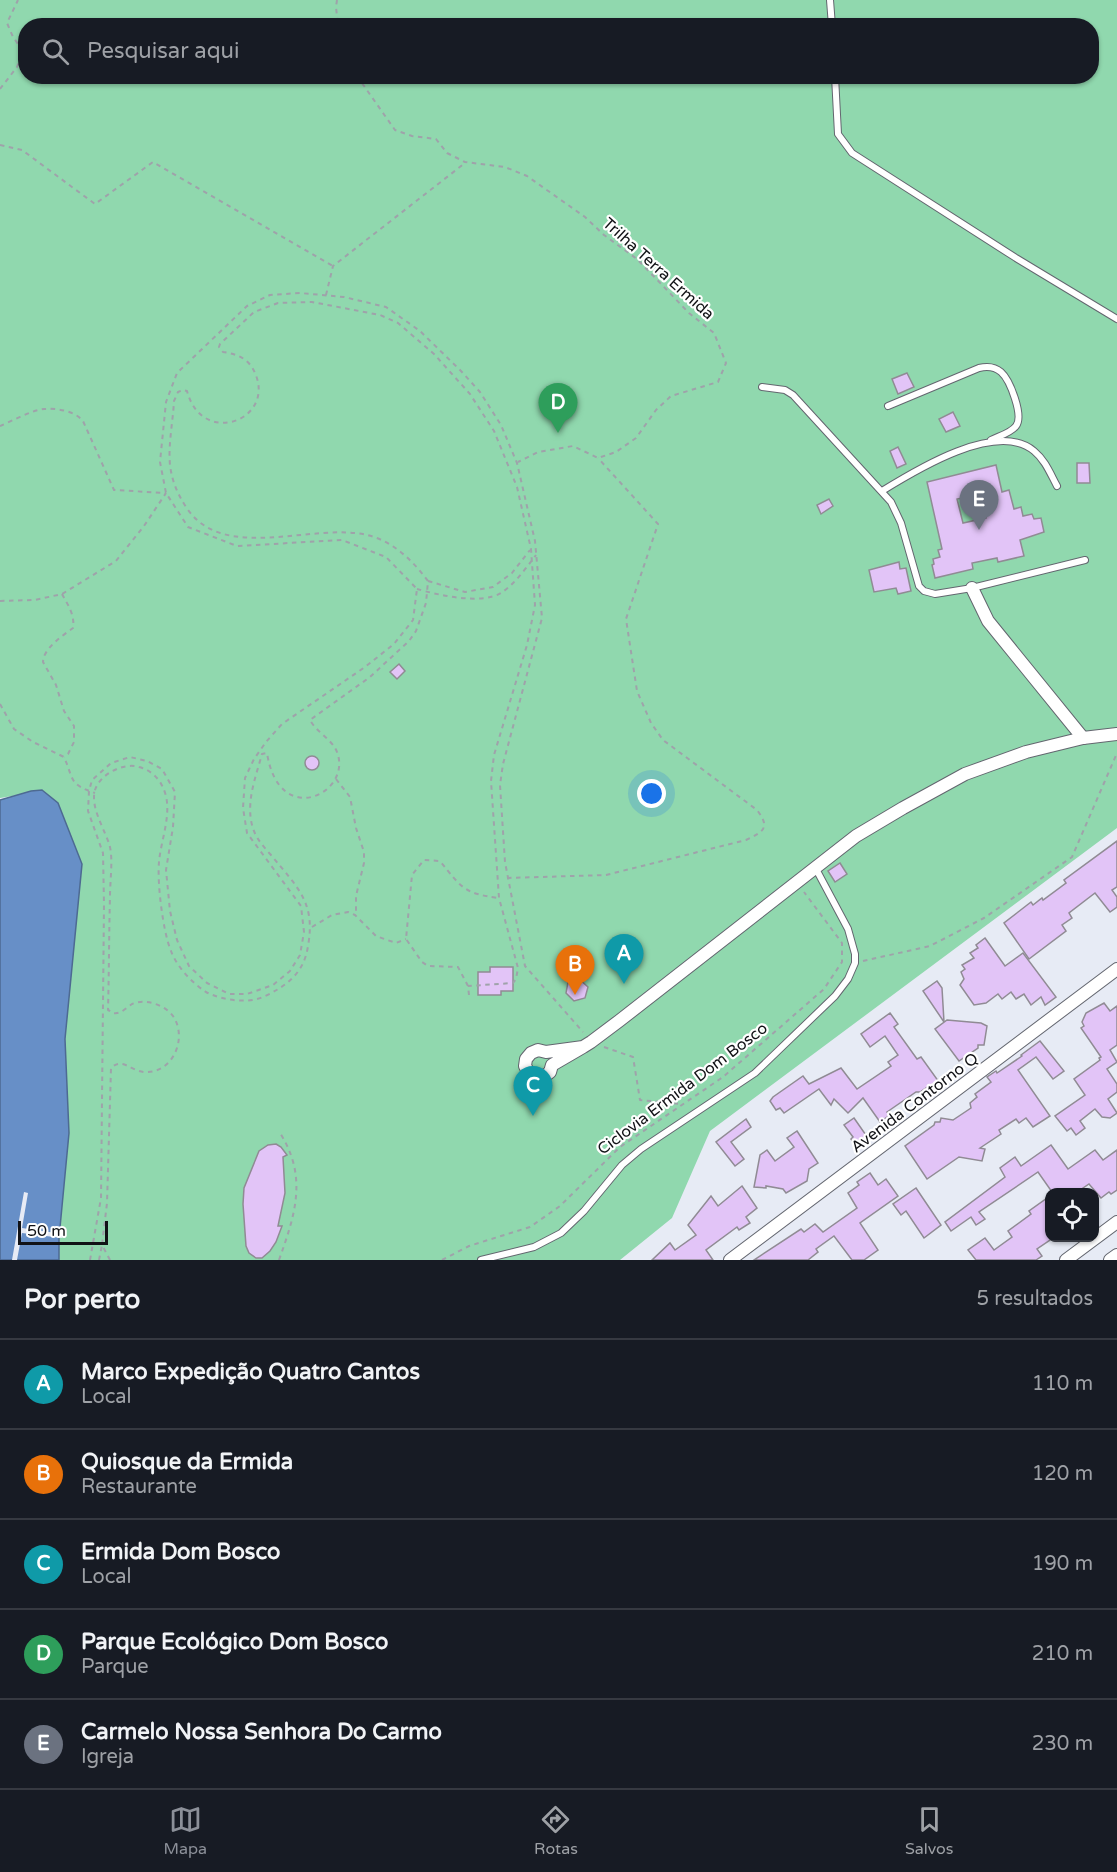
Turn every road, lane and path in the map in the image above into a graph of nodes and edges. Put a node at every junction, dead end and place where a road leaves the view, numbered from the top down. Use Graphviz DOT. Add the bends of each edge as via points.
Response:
graph roads {
  1 [pos="18,0"];
  2 [pos="337,0"];
  3 [pos="830,0"];
  4 [pos="338,18"];
  5 [pos="831,18"];
  6 [pos="18,44"];
  7 [pos="18,64"];
  8 [pos="363,84"];
  9 [pos="835,84"];
  10 [pos="0,89"];
  11 [pos="0,145"];
  12 [pos="465,162"];
  13 [pos="333,266"];
  14 [pos="326,296"];
  15 [pos="1117,319"];
  16 [pos="762,387"];
  17 [pos="888,406"];
  18 [pos="0,426"];
  19 [pos="991,440"];
  20 [pos="598,458"];
  21 [pos="517,463"];
  22 [pos="1057,486"];
  23 [pos="882,491"];
  24 [pos="166,493"];
  25 [pos="531,549"];
  26 [pos="536,555"];
  27 [pos="1084,560"];
  28 [pos="532,561"];
  29 [pos="428,581"];
  30 [pos="972,588"];
  31 [pos="417,589"];
  32 [pos="427,592"];
  33 [pos="62,594"];
  34 [pos="0,601"];
  35 [pos="0,704"];
  36 [pos="1117,734"];
  37 [pos="1083,738"];
  38 [pos="1117,753"];
  39 [pos="64,757"];
  40 [pos="336,779"];
  41 [pos="89,791"];
  42 [pos="94,793"];
  43 [pos="816,869"];
  44 [pos="507,878"];
  45 [pos="797,882"];
  46 [pos="499,898"];
  47 [pos="356,915"];
  48 [pos="312,927"];
  49 [pos="406,939"];
  50 [pos="855,963"];
  51 [pos="1117,969"];
  52 [pos="468,986"];
  53 [pos="469,994"];
  54 [pos="587,1045"];
  55 [pos="546,1052"];
  56 [pos="552,1065"];
  57 [pos="681,1104"];
  58 [pos="280,1133"];
  59 [pos="1117,1222"];
  60 [pos="102,1245"];
  61 [pos="1117,1255"];
  62 [pos="90,1260"];
  63 [pos="99,1260"];
  64 [pos="110,1260"];
  65 [pos="279,1260"];
  66 [pos="442,1260"];
  67 [pos="481,1260"];
  68 [pos="730,1260"];
  69 [pos="1066,1260"];
  70 [pos="1110,1260"];
  1 -- 6 [label="path" via="7,23"];
  2 -- 4 [label="path"];
  3 -- 5 [label="lane"];
  7 -- 10 [label="path"];
  8 -- 12 [label="path, Trilha Terra Ermida" via="395,130 436,139 447,153"];
  9 -- 15 [label="lane" via="838,134 852,153"];
  11 -- 13 [label="path" via="22,150 95,204 153,162"];
  12 -- 13 [label="path"];
  12 -- 20 [label="path, Trilha Terra Ermida" via="506,167 527,176 637,260 714,333 726,363 718,382 671,396 636,438 616,452"];
  13 -- 14 [label="path"];
  14 -- 21 [label="path" via="386,307 420,331 480,392 501,425"];
  14 -- 24 [label="path" via="270,295 247,306 177,372 166,402 160,462"];
  16 -- 23 [label="lane" via="790,392"];
  17 -- 19 [label="lane" via="979,368 994,368 1006,378 1019,418 1014,428"];
  18 -- 24 [label="path" via="43,409 72,412 83,421 114,490"];
  19 -- 22 [label="lane" via="1020,443 1034,450"];
  19 -- 23 [label="lane" via="942,457"];
  20 -- 21 [label="path" via="573,446 538,452"];
  20 -- 44 [label="path" via="658,524 626,619 637,692 646,712 663,740 757,810 765,819 765,826 761,833 746,840 606,875"];
  21 -- 26 [label="path"];
  23 -- 30 [label="lane" via="901,523 924,591 935,594"];
  24 -- 31 [label="path" via="188,527 237,546 342,540 386,557"];
  24 -- 33 [label="path" via="116,561"];
  25 -- 28 [label="path"];
  25 -- 29 [label="path" via="512,573 493,587 465,592"];
  25 -- 29 [label="path" via="517,487 494,431 470,394 434,354 398,323 380,315 312,302 278,303 254,312 219,347 251,364 259,383 258,400 246,416 232,423 217,424 206,420 190,402 187,391 178,392 170,463 175,489 194,518 217,532 244,538 343,531 369,536 413,562"];
  26 -- 28 [label="path"];
  26 -- 44 [label="path" via="542,618 500,785"];
  27 -- 30 [label="lane"];
  28 -- 32 [label="path" via="500,594 473,598"];
  28 -- 46 [label="path" via="535,605 491,781"];
  29 -- 32 [label="path"];
  30 -- 37 [label="street" via="988,621"];
  31 -- 32 [label="path"];
  31 -- 41 [label="path" via="413,620 394,644 282,724 254,759 245,778 243,808 247,833 300,906 304,932 300,955 290,971 273,985 247,994 229,994 207,983 189,966 170,911 166,870 174,792 162,769 147,761 120,760 92,780"];
  32 -- 40 [label="path" via="416,631 409,641 370,677 310,720 337,751"];
  33 -- 34 [label="path"];
  33 -- 39 [label="path" via="72,613 73,628 44,654 43,663 74,726 74,742"];
  35 -- 39 [label="path" via="14,729"];
  36 -- 37 [label="street"];
  37 -- 43 [label="street" via="965,774 856,836"];
  38 -- 50 [label="path" via="1072,857 984,918 930,945"];
  39 -- 41 [label="path" via="71,779"];
  40 -- 47 [label="path" via="350,797 364,852"];
  40 -- 48 [label="path" via="324,792 308,798 291,796 280,789 265,753 251,792 251,823 256,838 307,902"];
  41 -- 42 [label="path"];
  41 -- 62 [label="path" via="88,811 103,852 104,904 101,1198"];
  42 -- 48 [label="path" via="108,773 131,764 146,769 162,783 168,800 159,863 160,900 171,952 198,987 212,995 245,1002 290,983 306,961"];
  42 -- 60 [label="path" via="110,849 108,1010 119,1013 134,1003 152,1002 170,1011 178,1023 179,1046 170,1062 153,1071 141,1072 120,1063 111,1068"];
  43 -- 45 [label="street"];
  43 -- 50 [label="lane" via="848,929"];
  44 -- 54 [label="path" via="525,966"];
  45 -- 54 [label="street"];
  45 -- 57 [label="path, Ciclovia Ermida Dom Bosco" via="842,944 842,962 824,989 781,1028 723,1077"];
  46 -- 49 [label="path" via="475,895 460,886 440,861 424,860 412,875"];
  46 -- 52 [label="path" via="518,968 516,979 513,983"];
  47 -- 48 [label="path" via="332,915"];
  47 -- 49 [label="path" via="376,936 396,943"];
  49 -- 52 [label="path" via="428,966 458,967"];
  50 -- 67 [label="lane" via="835,996 785,1047 755,1074 621,1165 561,1233 534,1246"];
  51 -- 68 [label="street, Avenida Contorno Q"];
  52 -- 53 [label="path"];
  54 -- 55 [label="street"];
  54 -- 56 [label="street"];
  54 -- 57 [label="path" via="633,1057 640,1100"];
  55 -- 56 [label="street"];
  55 -- 56 [label="street" via="531,1053 525,1066 529,1073 543,1077"];
  57 -- 66 [label="path, Ciclovia Ermida Dom Bosco" via="620,1147 560,1206 530,1227 469,1246"];
  58 -- 65 [label="path" via="291,1153 297,1180 294,1215"];
  59 -- 69 [label="street"];
  60 -- 63 [label="path"];
  60 -- 64 [label="path"];
  61 -- 70 [label="street"];
}
